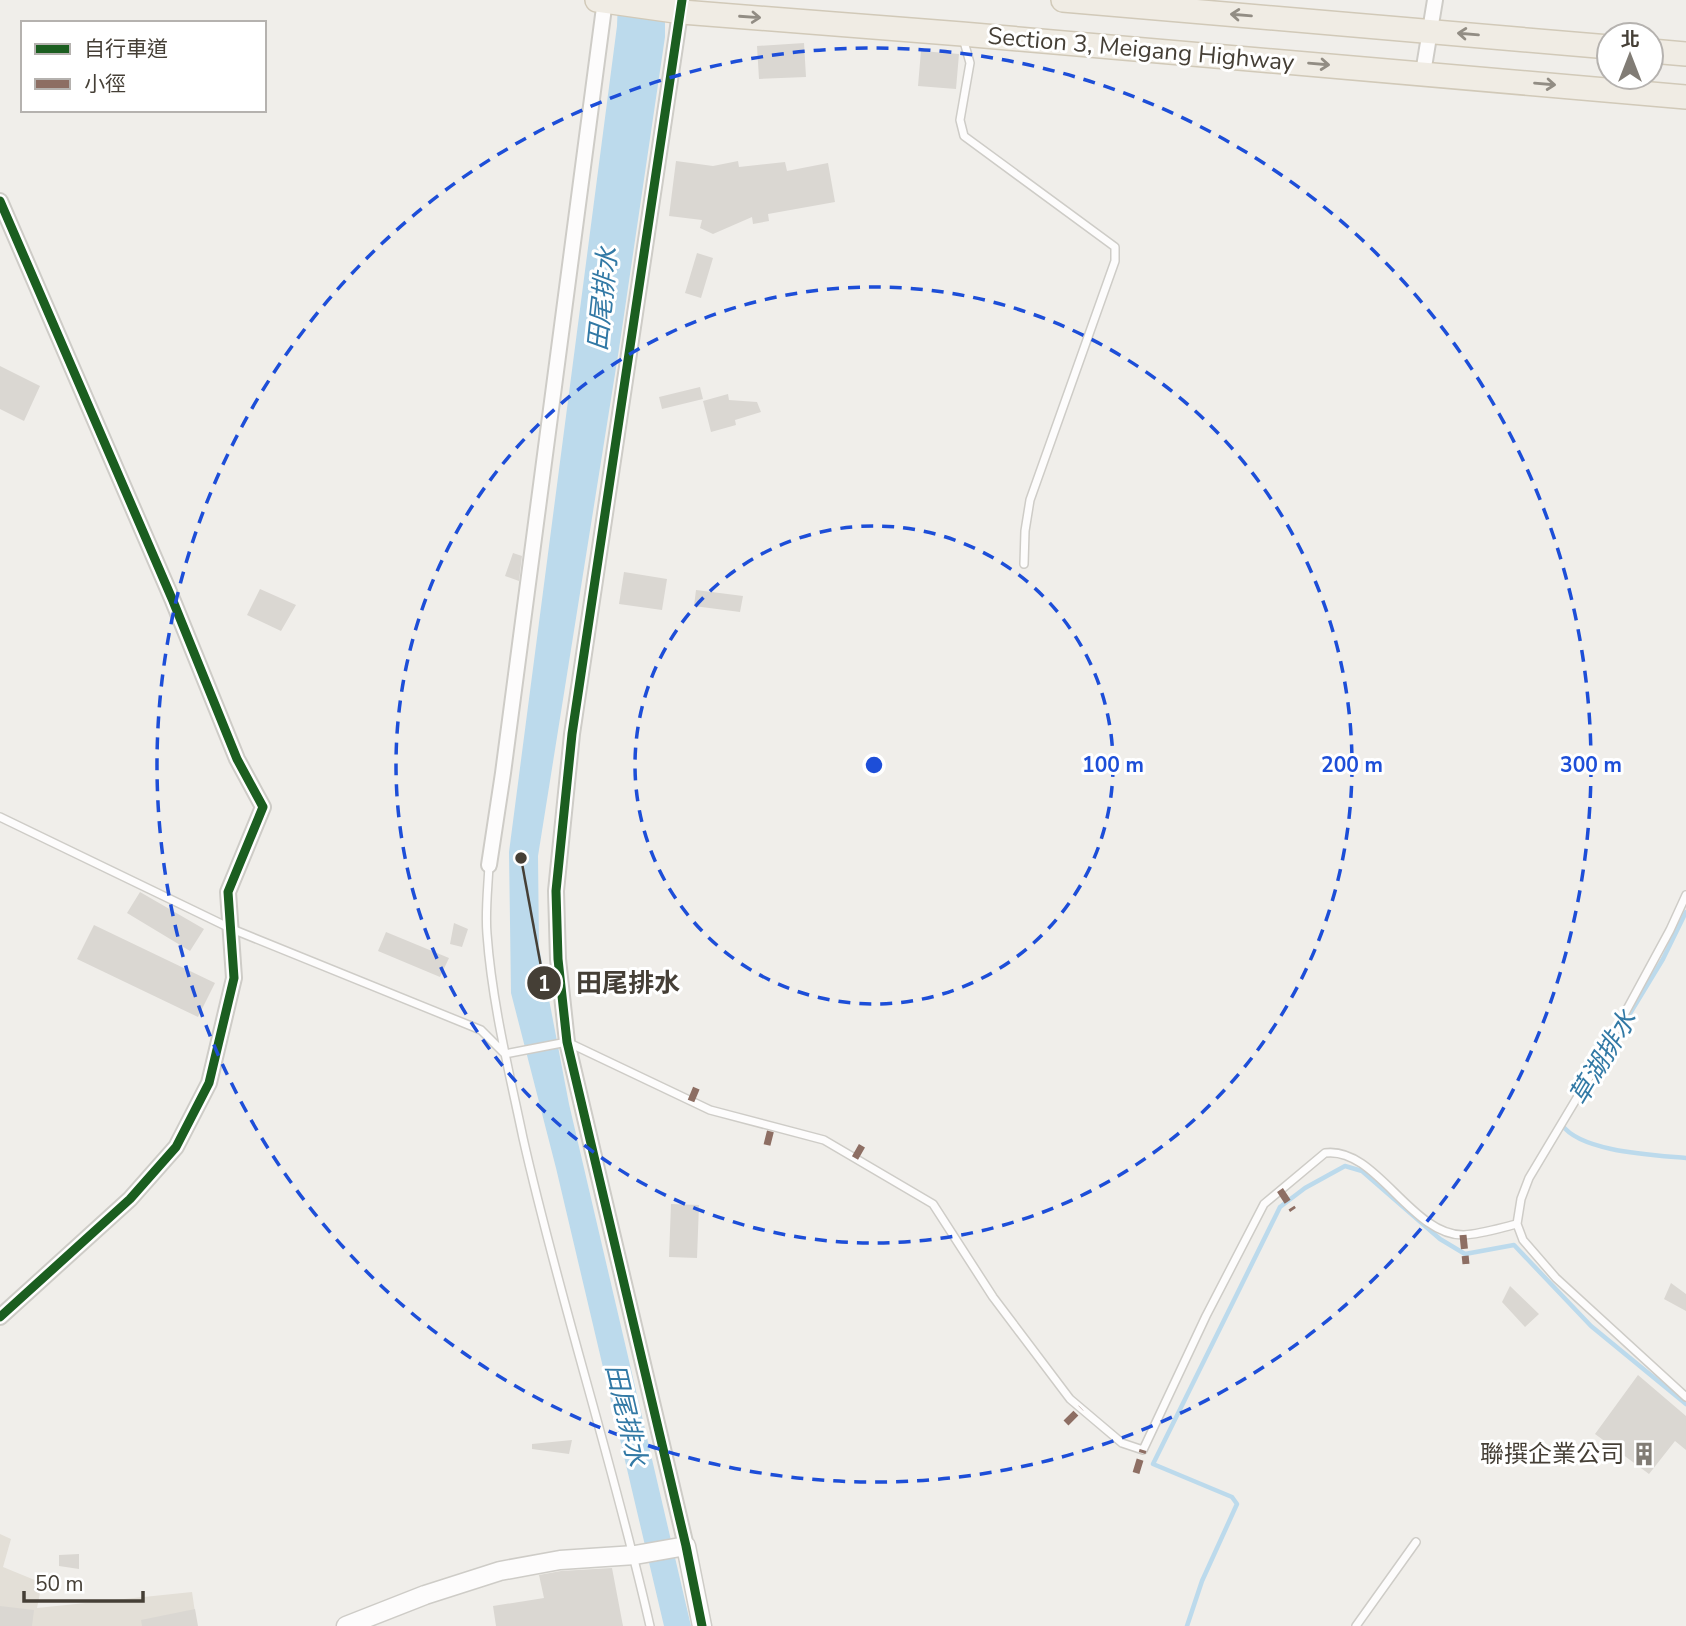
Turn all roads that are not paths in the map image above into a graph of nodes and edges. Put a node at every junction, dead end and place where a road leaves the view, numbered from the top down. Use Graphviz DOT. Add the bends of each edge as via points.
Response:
graph roads {
  1 [pos="602,0"];
  2 [pos="1063,0"];
  3 [pos="1435,0"];
  4 [pos="682,6"];
  5 [pos="1430,30"];
  6 [pos="962,34"];
  7 [pos="1595,46"];
  8 [pos="1665,52"];
  9 [pos="1686,54"];
  10 [pos="1423,73"];
  11 [pos="1686,97"];
  12 [pos="0,201"];
  13 [pos="1024,564"];
  14 [pos="0,817"];
  15 [pos="489,865"];
  16 [pos="1686,895"];
  17 [pos="232,929"];
  18 [pos="567,1042"];
  19 [pos="505,1054"];
  20 [pos="1517,1224"];
  21 [pos="0,1317"];
  22 [pos="1686,1397"];
  23 [pos="1416,1542"];
  24 [pos="685,1546"];
  25 [pos="635,1555"];
  26 [pos="346,1626"];
  27 [pos="650,1626"];
  28 [pos="702,1626"];
  29 [pos="1356,1626"];
  1 -- 4 [label="main road, Section 3, Meigang Highway"];
  1 -- 15 [label="street"];
  5 -- 2 [label="main road, Section 3, Meigang Highway, one-way"];
  3 -- 5 [label="street"];
  4 -- 6 [label="main road, Section 3, Meigang Highway, one-way"];
  4 -- 18 [label="street" via="572,734 556,891"];
  7 -- 5 [label="main road, Section 3, Meigang Highway, one-way"];
  5 -- 10 [label="street"];
  6 -- 10 [label="main road, Section 3, Meigang Highway, one-way"];
  6 -- 13 [label="lane" via="970,63 960,120 964,136 1115,247 1115,261 1030,500"];
  8 -- 9 [label="main road"];
  10 -- 11 [label="main road, Section 3, Meigang Highway, one-way"];
  12 -- 17 [label="street" via="237,759 263,807 228,892"];
  14 -- 17 [label="lane"];
  15 -- 19 [label="lane" via="487,931"];
  16 -- 20 [label="lane" via="1599,1061 1529,1178"];
  17 -- 19 [label="lane" via="481,1030"];
  17 -- 21 [label="street" via="234,978 209,1083 176,1147 130,1199"];
  18 -- 19 [label="lane"];
  18 -- 20 [label="lane" via="710,1110 824,1140 933,1204 993,1297 1070,1399 1122,1443 1143,1450 1264,1204 1325,1153 1338,1151 1358,1162 1435,1227 1463,1235"];
  18 -- 24 [label="street"];
  19 -- 25 [label="lane" via="536,1193"];
  20 -- 22 [label="lane" via="1523,1240 1556,1278"];
  23 -- 29 [label="lane"];
  24 -- 25 [label="street"];
  24 -- 28 [label="street"];
  25 -- 26 [label="street" via="560,1560 500,1571"];
  25 -- 27 [label="lane"];
}
